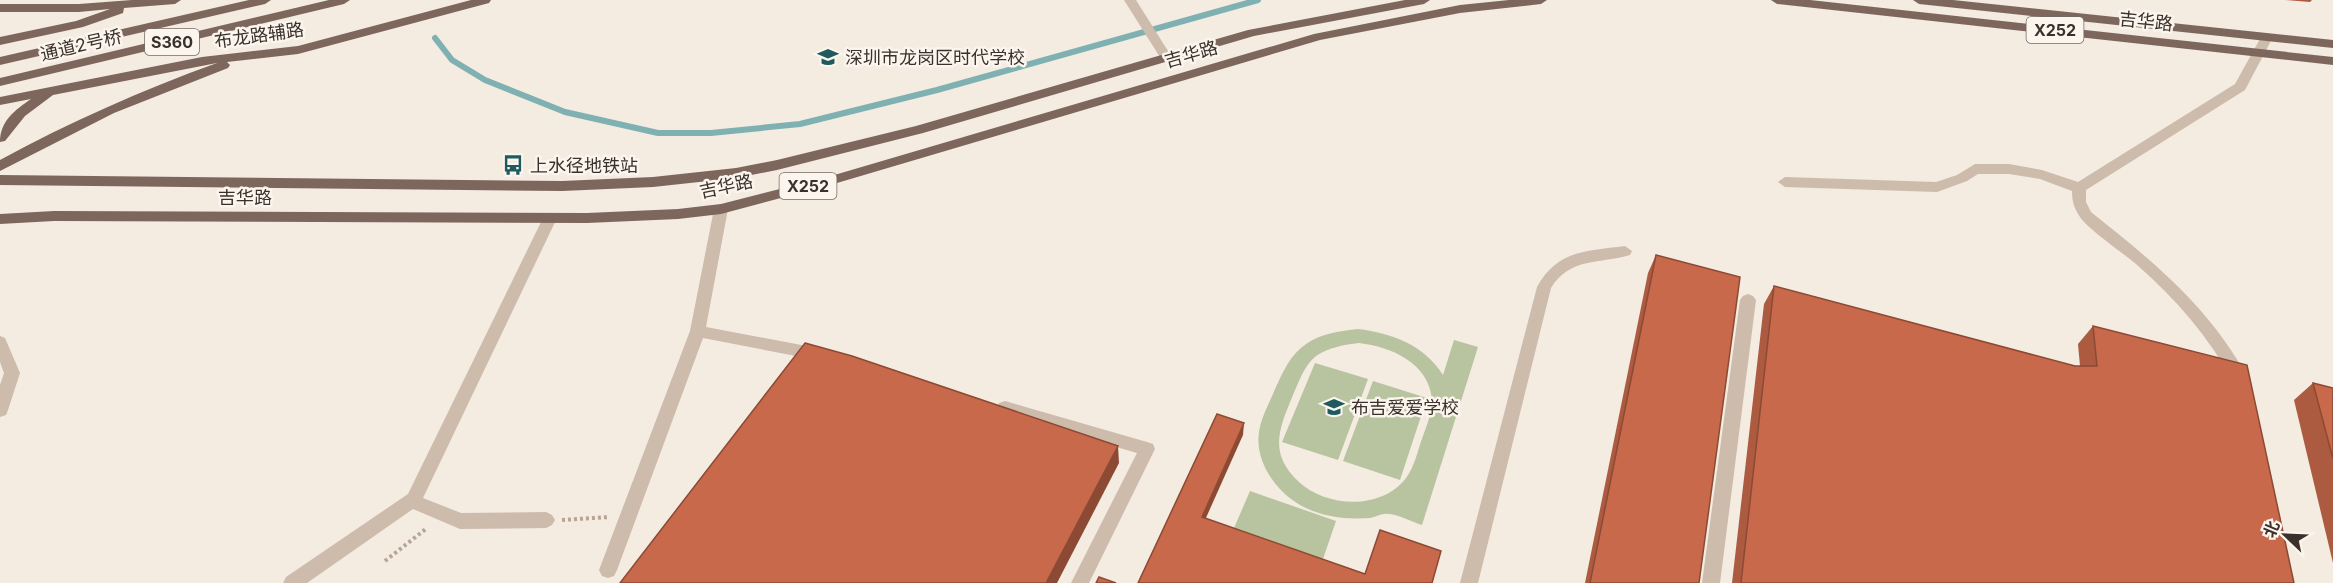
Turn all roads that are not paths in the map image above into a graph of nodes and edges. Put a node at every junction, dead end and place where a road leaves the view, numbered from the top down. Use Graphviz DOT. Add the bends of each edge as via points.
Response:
graph roads {
  1 [pos="144,0"];
  2 [pos="175,0"];
  3 [pos="265,0"];
  4 [pos="344,0"];
  5 [pos="450,0"];
  6 [pos="485,0"];
  7 [pos="1130,0"];
  8 [pos="1424,0"];
  9 [pos="1541,0"];
  10 [pos="1777,0"];
  11 [pos="1919,0"];
  12 [pos="0,8"];
  13 [pos="2267,37"];
  14 [pos="0,41"];
  15 [pos="2333,44"];
  16 [pos="2257,53"];
  17 [pos="1167,59"];
  18 [pos="0,61"];
  19 [pos="2333,61"];
  20 [pos="0,82"];
  21 [pos="59,88"];
  22 [pos="0,101"];
  23 [pos="0,138"];
  24 [pos="0,167"];
  25 [pos="0,180"];
  26 [pos="23,182"];
  27 [pos="1785,182"];
  28 [pos="2079,188"];
  29 [pos="721,209"];
  30 [pos="0,213"];
  31 [pos="54,216"];
  32 [pos="550,218"];
  33 [pos="0,219"];
  34 [pos="1625,251"];
  35 [pos="1748,300"];
  36 [pos="698,331"];
  37 [pos="0,342"];
  38 [pos="828,357"];
  39 [pos="2245,394"];
  40 [pos="987,403"];
  41 [pos="0,411"];
  42 [pos="413,501"];
  43 [pos="546,520"];
  44 [pos="608,570"];
  45 [pos="292,583"];
  46 [pos="1080,583"];
  47 [pos="1469,583"];
  48 [pos="1711,583"];
  1 -- 14 [label="main road" via="79,24"];
  2 -- 12 [label="main road" via="79,8"];
  3 -- 18 [label="main road, 通道2号桥 / S360"];
  4 -- 20 [label="main road, 通道2号桥 / S360"];
  5 -- 24 [label="main road" via="274,49 165,85 56,134"];
  6 -- 21 [label="main road, 布龙路辅路" via="298,50 202,61"];
  7 -- 17 [label="street"];
  8 -- 17 [label="main road, 吉华路 / X252" via="1252,33"];
  9 -- 29 [label="main road, 吉华路 / X252" via="1460,9 1318,37"];
  10 -- 16 [label="main road, 吉华路 / X252"];
  11 -- 13 [label="main road, 吉华路 / X252"];
  13 -- 15 [label="main road, 吉华路 / X252"];
  13 -- 16 [label="street"];
  16 -- 19 [label="main road, 吉华路 / X252"];
  16 -- 28 [label="street" via="2240,87"];
  17 -- 26 [label="main road, 吉华路 / X252" via="820,156 736,173 662,182 529,186"];
  21 -- 22 [label="main road, 布龙路辅路"];
  21 -- 23 [label="main road" via="20,113"];
  24 -- 26 [label="main road"];
  25 -- 26 [label="main road, 吉华路 / X252"];
  27 -- 28 [label="street" via="1937,187 1975,169 1998,169 2042,175"];
  28 -- 39 [label="street" via="2079,202 2086,215 2164,278 2198,315 2227,352"];
  29 -- 32 [label="main road, 吉华路 / X252" via="630,217"];
  29 -- 36 [label="street"];
  30 -- 31 [label="street"];
  31 -- 32 [label="main road, 吉华路 / X252"];
  31 -- 33 [label="main road, 吉华路 / X252"];
  32 -- 42 [label="street"];
  34 -- 47 [label="street" via="1565,262 1551,273 1544,287"];
  35 -- 48 [label="street"];
  36 -- 38 [label="street"];
  36 -- 44 [label="street"];
  37 -- 41 [label="street" via="12,373"];
  40 -- 46 [label="street" via="1147,450"];
  42 -- 43 [label="street" via="460,521"];
  42 -- 45 [label="street"];
}
